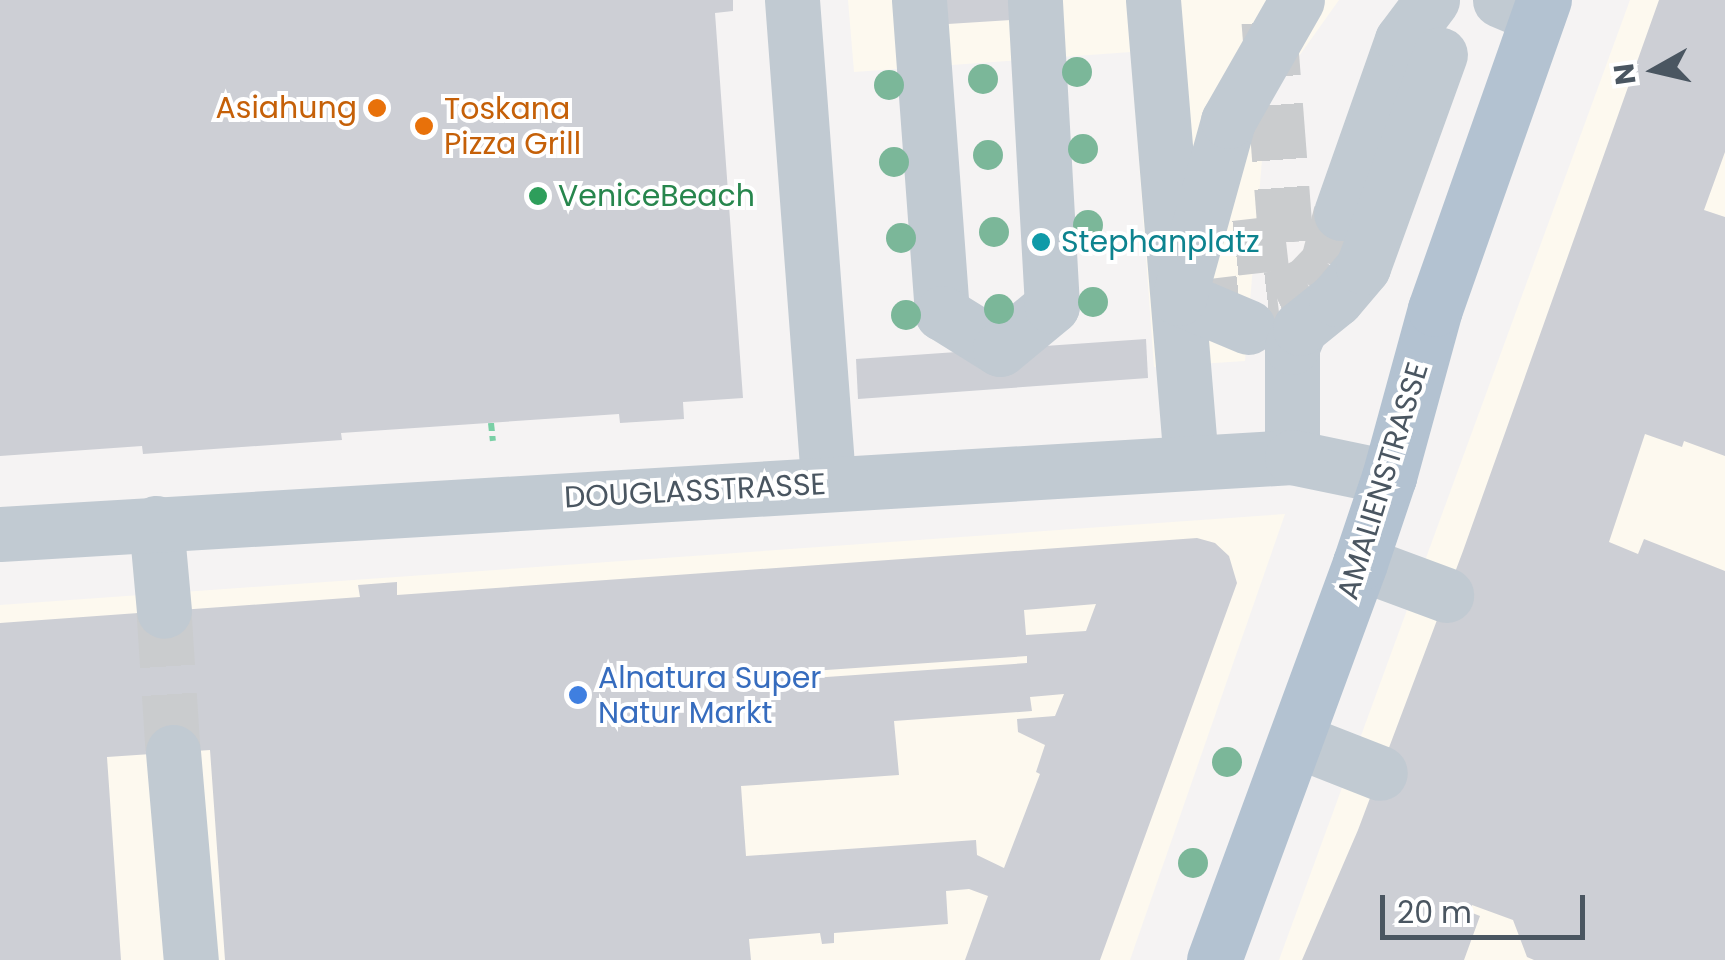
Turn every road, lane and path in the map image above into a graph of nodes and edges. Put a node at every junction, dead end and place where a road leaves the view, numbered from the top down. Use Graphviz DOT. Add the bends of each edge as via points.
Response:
graph roads {
  1 [pos="792,0"];
  2 [pos="919,0"];
  3 [pos="1035,0"];
  4 [pos="1152,0"];
  5 [pos="1297,0"];
  6 [pos="1432,0"];
  7 [pos="1527,5"];
  8 [pos="1440,54"];
  9 [pos="1340,214"];
  10 [pos="1179,298"];
  11 [pos="1248,327"];
  12 [pos="1292,457"];
  13 [pos="1191,462"];
  14 [pos="1389,477"];
  15 [pos="828,483"];
  16 [pos="156,523"];
  17 [pos="0,534"];
  18 [pos="1360,563"];
  19 [pos="1446,594"];
  20 [pos="164,611"];
  21 [pos="1296,740"];
  22 [pos="174,752"];
  23 [pos="1380,772"];
  24 [pos="191,960"];
  25 [pos="1214,960"];
  1 -- 15 [label="street"];
  2 -- 3 [label="street" via="942,313 1000,349 1052,306"];
  4 -- 10 [label="street"];
  5 -- 10 [label="street" via="1228,120"];
  6 -- 9 [label="street" via="1402,40"];
  7 -- 14 [label="main road, AMALIENSTRASSE"];
  8 -- 12 [label="street" via="1363,267 1300,328 1292,347"];
  10 -- 11 [label="street"];
  10 -- 13 [label="street"];
  12 -- 13 [label="street, DOUGLASSTRASSE"];
  12 -- 14 [label="street, DOUGLASSTRASSE"];
  13 -- 15 [label="street, DOUGLASSTRASSE"];
  14 -- 18 [label="main road, AMALIENSTRASSE"];
  15 -- 16 [label="street, DOUGLASSTRASSE"];
  16 -- 17 [label="street, DOUGLASSTRASSE"];
  16 -- 20 [label="street"];
  18 -- 19 [label="street"];
  18 -- 21 [label="main road, AMALIENSTRASSE"];
  21 -- 23 [label="street"];
  21 -- 25 [label="main road, AMALIENSTRASSE"];
  22 -- 24 [label="street"];
}
